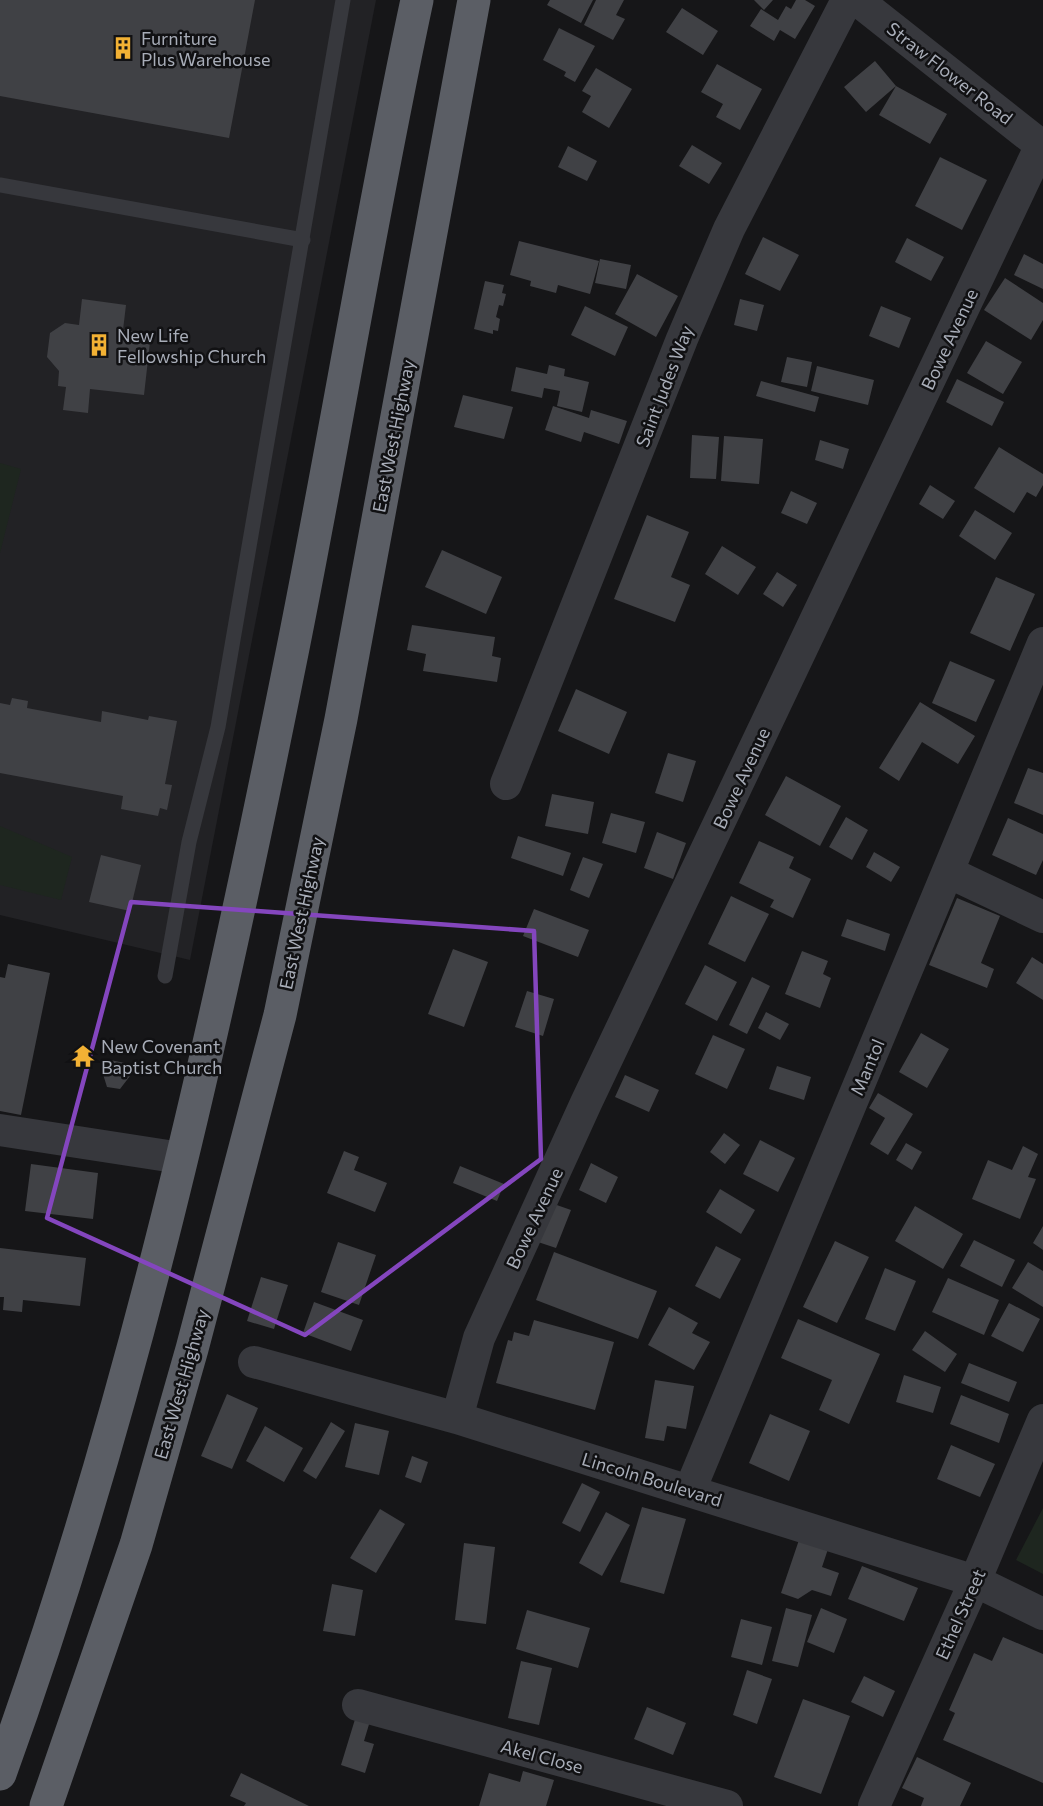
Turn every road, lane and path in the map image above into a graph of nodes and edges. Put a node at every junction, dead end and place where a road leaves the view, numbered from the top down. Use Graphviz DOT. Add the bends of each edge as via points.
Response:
graph roads {
  1 [pos="343,0"];
  2 [pos="417,0"];
  3 [pos="474,0"];
  4 [pos="847,0"];
  5 [pos="857,0"];
  6 [pos="1042,146"];
  7 [pos="0,185"];
  8 [pos="303,240"];
  9 [pos="1043,643"];
  10 [pos="506,784"];
  11 [pos="948,872"];
  12 [pos="1043,916"];
  13 [pos="165,976"];
  14 [pos="0,1130"];
  15 [pos="181,1158"];
  16 [pos="254,1362"];
  17 [pos="457,1418"];
  18 [pos="1043,1420"];
  19 [pos="690,1490"];
  20 [pos="975,1581"];
  21 [pos="1043,1614"];
  22 [pos="358,1705"];
  23 [pos="0,1774"];
  24 [pos="46,1806"];
  25 [pos="727,1806"];
  26 [pos="874,1806"];
  1 -- 8 [label="lane"];
  2 -- 15 [label="highway" via="293,648 221,990"];
  3 -- 24 [label="highway, East West Highway" via="341,718 280,1015 136,1545"];
  4 -- 10 [label="street, Saint Judes Way" via="729,229"];
  5 -- 6 [label="street, Straw Flower Road"];
  6 -- 17 [label="street, Bowe Avenue" via="586,1103 479,1338"];
  7 -- 8 [label="lane"];
  8 -- 13 [label="lane" via="218,727 189,842"];
  9 -- 11 [label="street, Mantol"];
  11 -- 12 [label="street"];
  11 -- 19 [label="street, Mantol"];
  14 -- 15 [label="street"];
  15 -- 23 [label="highway" via="75,1549"];
  16 -- 17 [label="street, Lincoln Boulevard"];
  17 -- 19 [label="street, Lincoln Boulevard"];
  18 -- 20 [label="street, Ethel Street"];
  19 -- 20 [label="street, Lincoln Boulevard"];
  20 -- 21 [label="street, Lincoln Boulevard"];
  20 -- 26 [label="street, Ethel Street"];
  22 -- 25 [label="street, Akel Close"];
}
